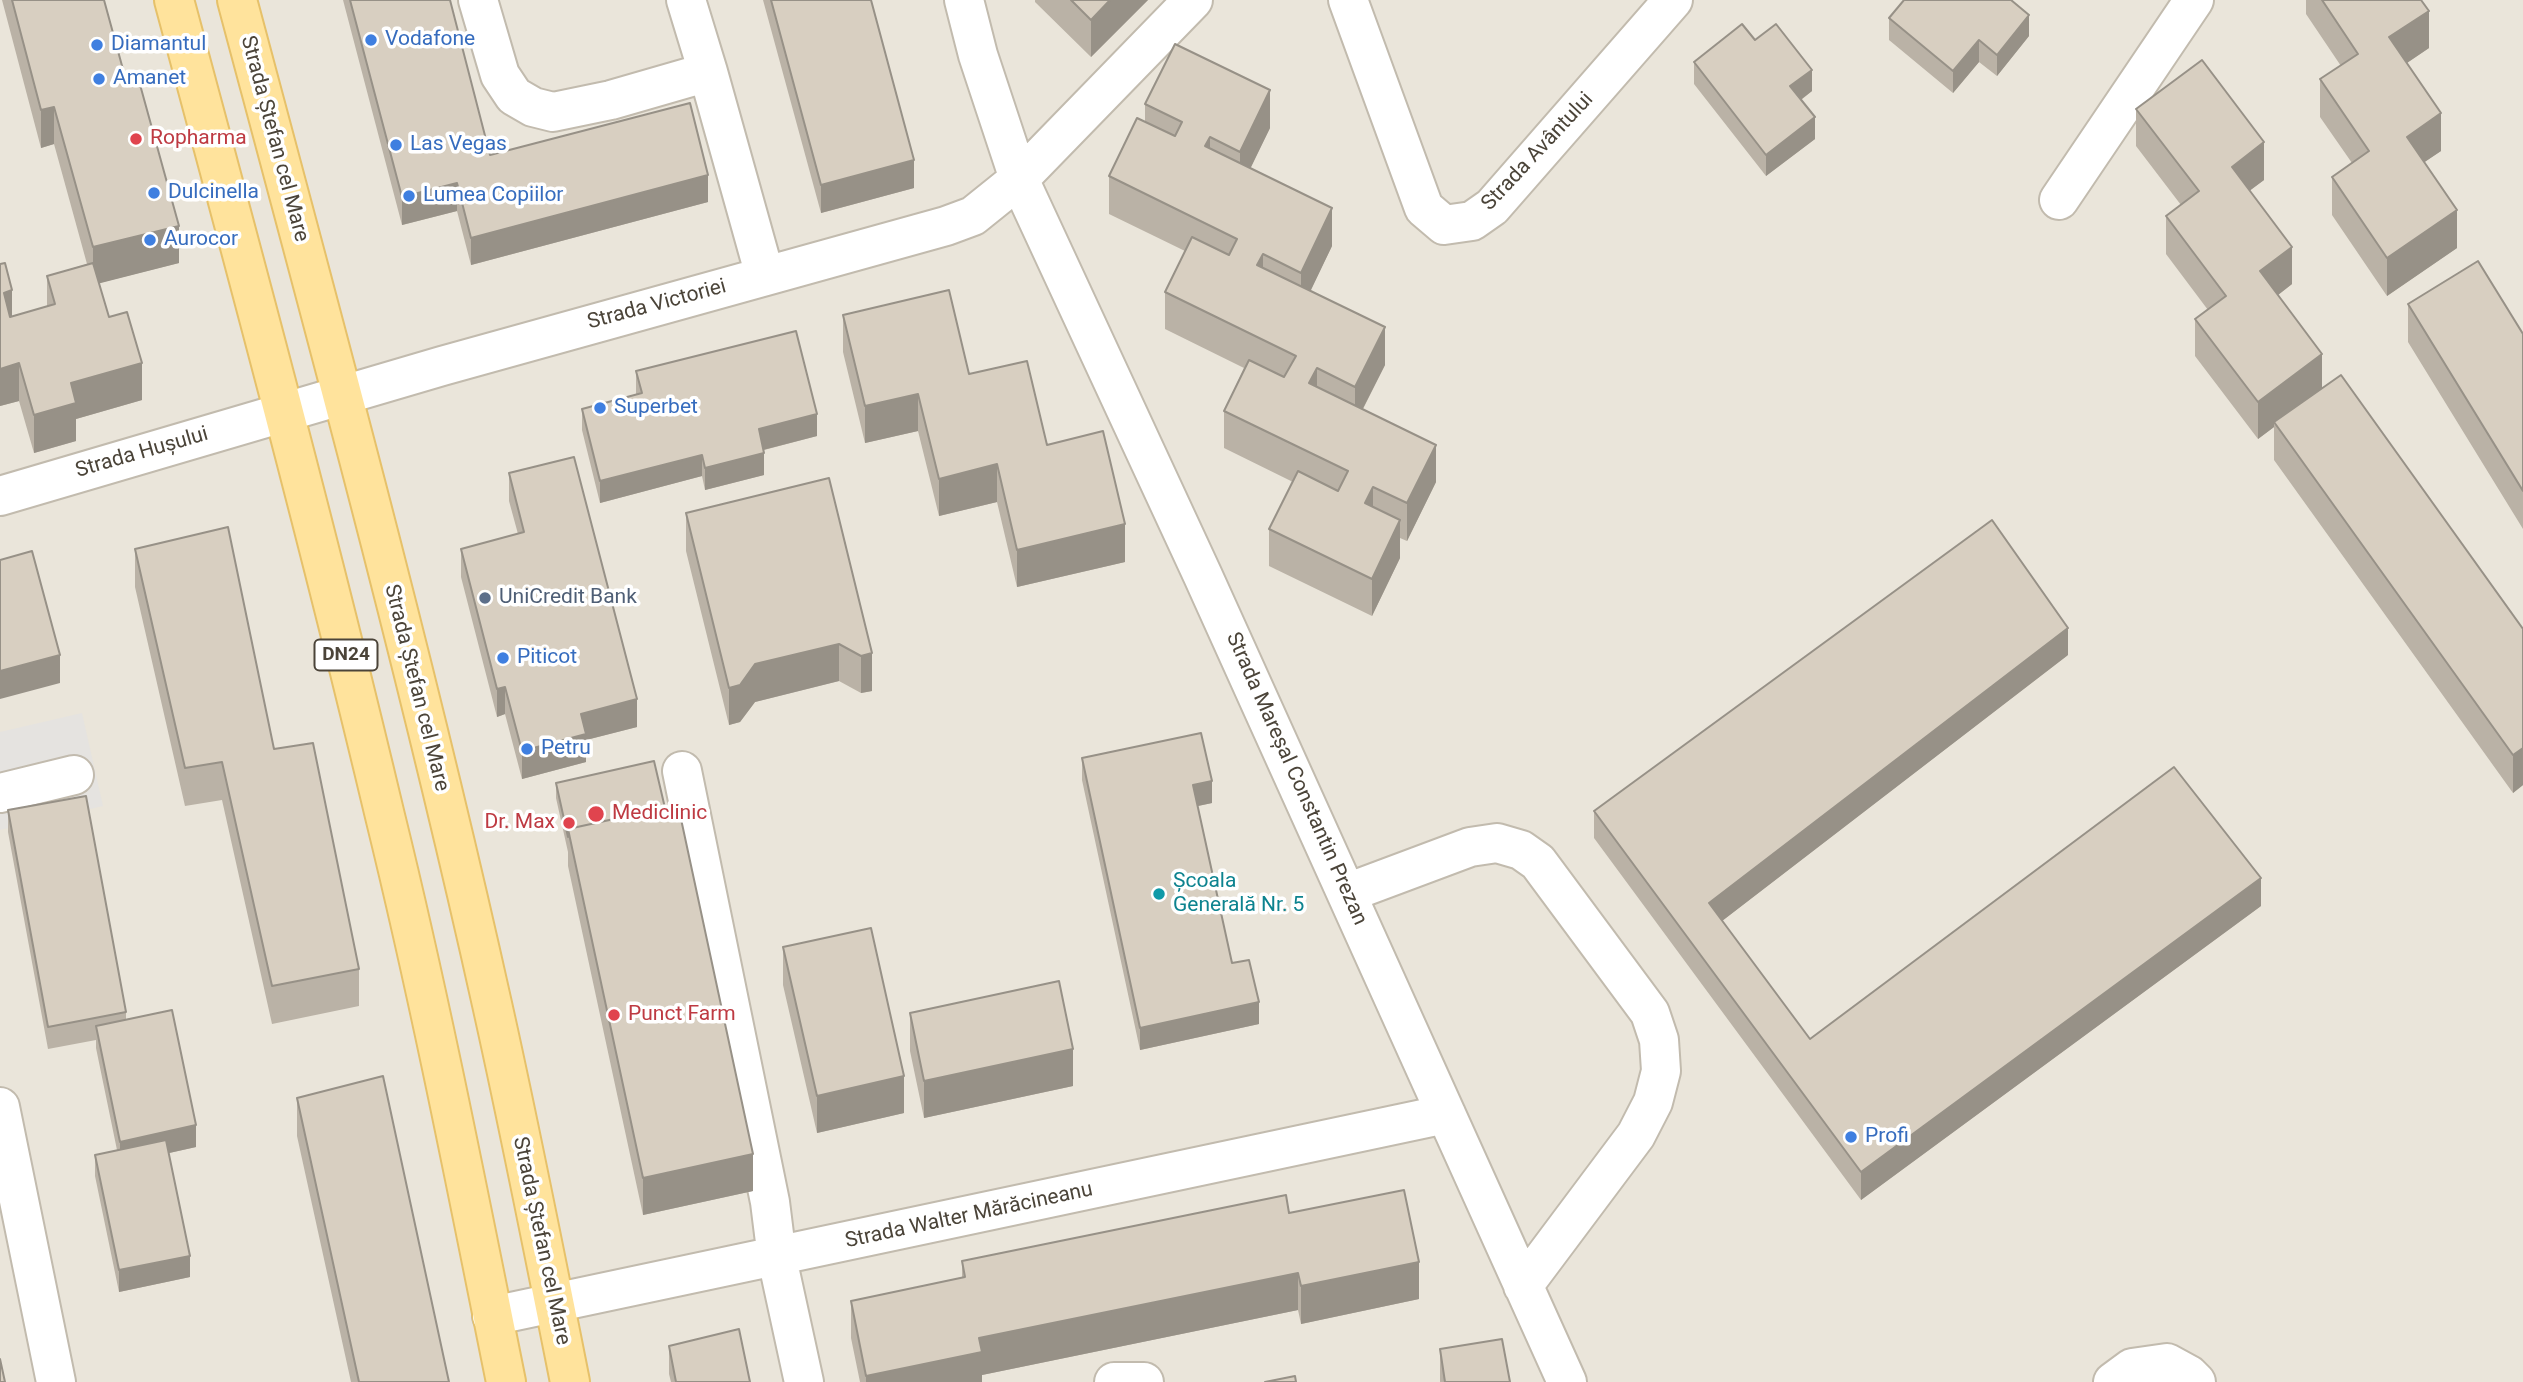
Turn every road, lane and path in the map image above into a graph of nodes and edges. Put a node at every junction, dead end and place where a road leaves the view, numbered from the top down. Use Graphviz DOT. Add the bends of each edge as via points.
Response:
graph roads {
  1 [pos="174,0"];
  2 [pos="237,0"];
  3 [pos="478,0"];
  4 [pos="685,0"];
  5 [pos="964,0"];
  6 [pos="1193,0"];
  7 [pos="1348,0"];
  8 [pos="1673,0"];
  9 [pos="2194,0"];
  10 [pos="708,72"];
  11 [pos="1019,179"];
  12 [pos="2059,200"];
  13 [pos="765,276"];
  14 [pos="343,395"];
  15 [pos="285,411"];
  16 [pos="0,496"];
  17 [pos="682,771"];
  18 [pos="74,775"];
  19 [pos="0,793"];
  20 [pos="1347,893"];
  21 [pos="0,1107"];
  22 [pos="1446,1114"];
  23 [pos="777,1258"];
  24 [pos="1523,1286"];
  25 [pos="554,1303"];
  26 [pos="492,1316"];
  27 [pos="56,1382"];
  28 [pos="506,1382"];
  29 [pos="570,1382"];
  30 [pos="804,1382"];
  31 [pos="1114,1382"];
  32 [pos="1144,1382"];
  33 [pos="1567,1382"];
  34 [pos="2113,1382"];
  35 [pos="2196,1382"];
  1 -- 15 [label="main road, DN24"];
  2 -- 14 [label="main road, Strada Ștefan cel Mare / DN24"];
  3 -- 10 [label="street" via="500,75 514,96 533,107 553,112"];
  4 -- 10 [label="street"];
  5 -- 11 [label="street, Strada Mareșal Constantin Prezan"];
  6 -- 11 [label="street"];
  7 -- 8 [label="street, Strada Avântului" via="1424,208 1444,225 1472,221 1492,207"];
  9 -- 12 [label="street"];
  10 -- 13 [label="street"];
  11 -- 13 [label="street, Strada Victoriei" via="973,216"];
  11 -- 20 [label="street, Strada Mareșal Constantin Prezan"];
  13 -- 14 [label="street, Strada Victoriei"];
  14 -- 15 [label="street, Strada Victoriei"];
  14 -- 25 [label="main road, Strada Ștefan cel Mare / DN24" via="481,954"];
  15 -- 16 [label="street, Strada Hușului"];
  15 -- 26 [label="main road, DN24" via="389,832"];
  17 -- 23 [label="street" via="770,1202"];
  18 -- 19 [label="street"];
  20 -- 22 [label="street, Strada Mareșal Constantin Prezan"];
  20 -- 24 [label="street" via="1470,847 1497,843 1521,850 1538,863 1650,1013 1659,1040 1661,1070 1653,1101 1636,1135"];
  21 -- 27 [label="street"];
  22 -- 23 [label="street, Strada Walter Mărăcineanu"];
  22 -- 24 [label="street, Strada Mareșal Constantin Prezan"];
  23 -- 25 [label="street, Strada Walter Mărăcineanu"];
  23 -- 30 [label="street"];
  24 -- 33 [label="street, Strada Mareșal Constantin Prezan"];
  25 -- 26 [label="street, Strada Walter Mărăcineanu"];
  25 -- 29 [label="main road, Strada Ștefan cel Mare / DN24"];
  26 -- 28 [label="main road, DN24"];
  31 -- 32 [label="street"];
  34 -- 35 [label="street" via="2132,1368 2167,1363"];
}
